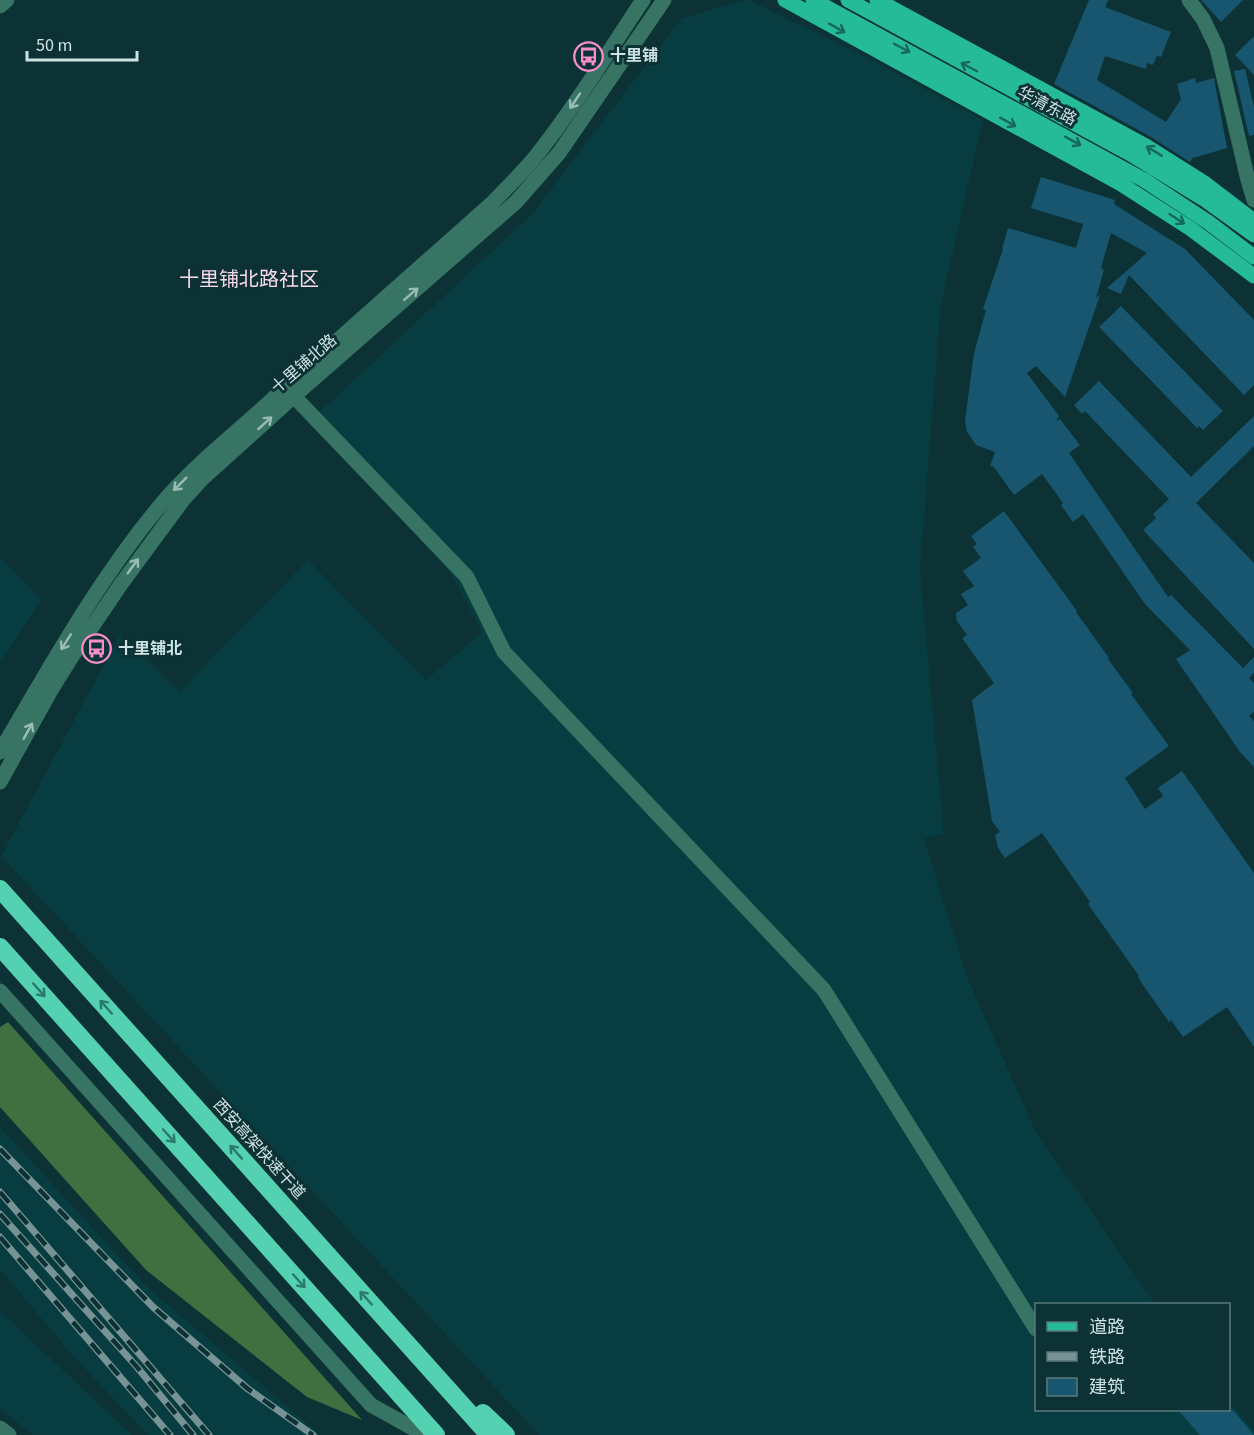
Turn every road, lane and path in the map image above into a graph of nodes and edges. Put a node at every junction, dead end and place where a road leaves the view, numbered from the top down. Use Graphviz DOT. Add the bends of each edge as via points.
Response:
graph roads {
  1 [pos="7,0"];
  2 [pos="642,0"];
  3 [pos="663,0"];
  4 [pos="785,0"];
  5 [pos="813,0"];
  6 [pos="848,0"];
  7 [pos="878,0"];
  8 [pos="1189,0"];
  9 [pos="0,6"];
  10 [pos="1254,200"];
  11 [pos="1254,221"];
  12 [pos="1254,235"];
  13 [pos="1254,257"];
  14 [pos="1254,276"];
  15 [pos="290,392"];
  16 [pos="0,752"];
  17 [pos="0,782"];
  18 [pos="0,889"];
  19 [pos="0,946"];
  20 [pos="0,991"];
  21 [pos="390,1325"];
  22 [pos="1035,1327"];
  23 [pos="0,1428"];
  24 [pos="9,1435"];
  25 [pos="424,1435"];
  26 [pos="436,1435"];
  27 [pos="489,1435"];
  28 [pos="506,1435"];
  1 -- 9 [label="street"];
  2 -- 15 [label="street, 十里铺北路, one-way" via="525,168"];
  15 -- 3 [label="street, 十里铺北路, one-way" via="516,202 559,153"];
  4 -- 14 [label="main road, one-way" via="1121,184"];
  5 -- 13 [label="main road, 华清东路, one-way" via="1144,180"];
  12 -- 6 [label="main road, 华清东路, one-way" via="1134,156"];
  11 -- 7 [label="main road, one-way" via="1146,146"];
  8 -- 10 [label="street" via="1217,48"];
  15 -- 16 [label="street, 十里铺北路, one-way" via="185,479 153,515 102,585"];
  17 -- 15 [label="street, 十里铺北路, one-way" via="56,682 164,524 202,479"];
  15 -- 22 [label="street" via="467,577 504,652 824,990"];
  21 -- 18 [label="highway, 西安高架快速干道, one-way"];
  19 -- 26 [label="highway, one-way"];
  20 -- 25 [label="street" via="371,1405"];
  21 -- 27 [label="highway, 西安高架快速干道"];
  21 -- 28 [label="highway"];
  23 -- 24 [label="street"];
}
